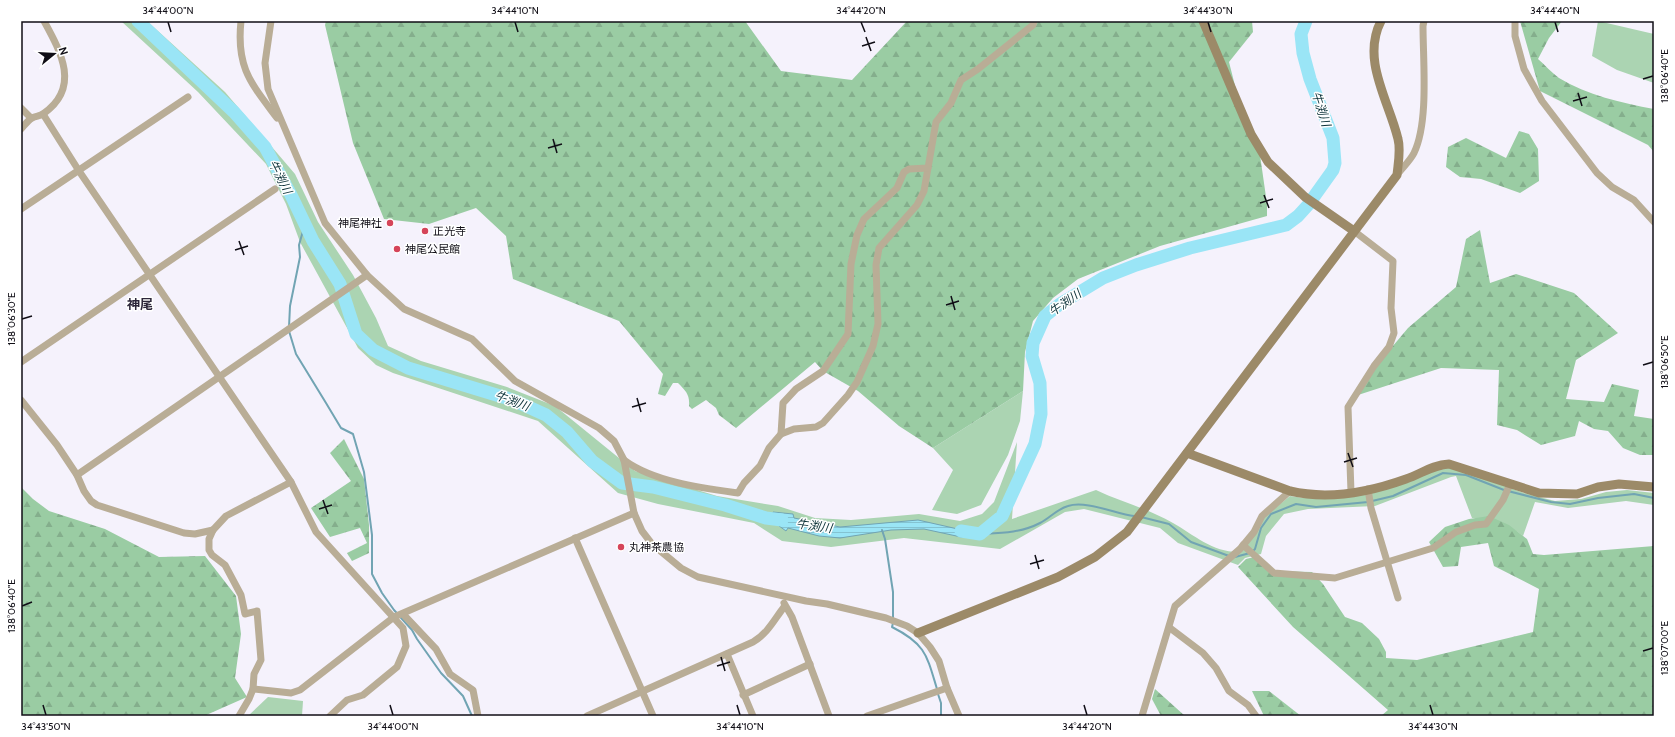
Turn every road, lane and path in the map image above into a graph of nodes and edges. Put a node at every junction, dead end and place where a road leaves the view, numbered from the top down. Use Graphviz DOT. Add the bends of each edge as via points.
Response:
graph roads {
  1 [pos="44,21"];
  2 [pos="241,21"];
  3 [pos="270,21"];
  4 [pos="1034,21"];
  5 [pos="1203,21"];
  6 [pos="1381,21"];
  7 [pos="1424,21"];
  8 [pos="1515,21"];
  9 [pos="188,98"];
  10 [pos="21,108"];
  11 [pos="43,114"];
  12 [pos="31,118"];
  13 [pos="283,125"];
  14 [pos="21,129"];
  15 [pos="928,168"];
  16 [pos="79,171"];
  17 [pos="1397,176"];
  18 [pos="275,188"];
  19 [pos="21,209"];
  20 [pos="1654,222"];
  21 [pos="1354,231"];
  22 [pos="149,273"];
  23 [pos="367,275"];
  24 [pos="21,362"];
  25 [pos="219,377"];
  26 [pos="21,400"];
  27 [pos="781,434"];
  28 [pos="1187,453"];
  29 [pos="624,460"];
  30 [pos="77,475"];
  31 [pos="291,482"];
  32 [pos="1510,484"];
  33 [pos="1654,487"];
  34 [pos="1368,489"];
  35 [pos="1290,491"];
  36 [pos="1351,492"];
  37 [pos="634,512"];
  38 [pos="213,530"];
  39 [pos="575,538"];
  40 [pos="1243,545"];
  41 [pos="1388,562"];
  42 [pos="783,597"];
  43 [pos="1398,598"];
  44 [pos="784,607"];
  45 [pos="403,614"];
  46 [pos="394,617"];
  47 [pos="1170,628"];
  48 [pos="918,633"];
  49 [pos="727,654"];
  50 [pos="810,664"];
  51 [pos="947,688"];
  52 [pos="253,689"];
  53 [pos="642,692"];
  54 [pos="743,695"];
  55 [pos="239,716"];
  56 [pos="330,716"];
  57 [pos="478,716"];
  58 [pos="587,716"];
  59 [pos="653,716"];
  60 [pos="753,716"];
  61 [pos="829,716"];
  62 [pos="867,716"];
  63 [pos="959,716"];
  64 [pos="1142,716"];
  65 [pos="1256,716"];
  1 -- 11 [label="street" via="55,41 66,73 61,94"];
  2 -- 13 [label="street" via="239,50 244,68"];
  3 -- 13 [label="street" via="264,63 265,74 268,89"];
  4 -- 15 [label="street" via="978,69 961,80 951,103 936,122"];
  5 -- 21 [label="street" via="1251,134 1268,162 1305,197"];
  6 -- 17 [label="street" via="1376,30 1373,61 1399,141"];
  7 -- 17 [label="street" via="1423,110 1414,152"];
  8 -- 20 [label="street" via="1515,36 1524,69 1542,101 1598,173 1612,187 1634,200"];
  9 -- 16 [label="street"];
  10 -- 12 [label="street"];
  11 -- 12 [label="street"];
  11 -- 16 [label="street"];
  12 -- 14 [label="street"];
  13 -- 23 [label="street" via="325,223"];
  15 -- 27 [label="street" via="924,191 917,205 879,248 876,265 878,324 873,346 857,382 823,423 816,427"];
  15 -- 27 [label="street" via="909,169 904,172 897,188 864,219 857,235 851,264 848,334 823,371 796,389 783,403"];
  16 -- 19 [label="street"];
  16 -- 22 [label="street"];
  17 -- 21 [label="street"];
  18 -- 22 [label="street"];
  21 -- 28 [label="street"];
  21 -- 36 [label="street" via="1393,261 1391,308 1394,333 1388,348 1348,407"];
  22 -- 24 [label="street"];
  22 -- 25 [label="street"];
  23 -- 25 [label="street"];
  23 -- 29 [label="street" via="404,309 472,339 515,381 599,428 614,441"];
  25 -- 30 [label="street"];
  25 -- 31 [label="street"];
  26 -- 30 [label="street"];
  27 -- 29 [label="street" via="768,448 760,466 738,493 656,477"];
  28 -- 35 [label="street"];
  28 -- 48 [label="street" via="1126,532 1095,557 1058,577"];
  29 -- 37 [label="street"];
  30 -- 38 [label="street" via="84,491 97,505 184,532 195,534"];
  31 -- 38 [label="street" via="226,516"];
  31 -- 46 [label="street" via="316,532"];
  32 -- 33 [label="street" via="1539,493 1568,495 1608,485"];
  32 -- 34 [label="street" via="1449,464 1433,466 1407,479"];
  32 -- 41 [label="street" via="1503,500 1486,524 1465,528 1432,548"];
  34 -- 36 [label="street"];
  34 -- 41 [label="street" via="1371,508"];
  35 -- 36 [label="street" via="1317,495"];
  35 -- 40 [label="street" via="1262,516 1254,532"];
  37 -- 39 [label="street"];
  37 -- 42 [label="street" via="642,531 652,544 681,568 698,577"];
  38 -- 52 [label="street" via="209,539 209,550 225,566 241,595 245,614 257,611 261,660 254,674"];
  39 -- 45 [label="street"];
  39 -- 53 [label="street"];
  40 -- 41 [label="street" via="1274,573 1335,578"];
  40 -- 47 [label="street" via="1175,606"];
  41 -- 43 [label="street"];
  42 -- 44 [label="street"];
  42 -- 48 [label="street" via="828,604 886,618"];
  44 -- 49 [label="street" via="773,625 762,636"];
  44 -- 50 [label="street" via="792,618"];
  45 -- 46 [label="street"];
  45 -- 57 [label="street" via="436,649 450,674 473,690"];
  46 -- 52 [label="street" via="300,690 291,693"];
  46 -- 56 [label="street" via="403,628 406,646 397,667 362,695 347,700"];
  47 -- 64 [label="street"];
  47 -- 65 [label="street" via="1203,653 1216,668 1229,691 1248,705"];
  48 -- 51 [label="street" via="939,661"];
  49 -- 53 [label="street"];
  49 -- 54 [label="street"];
  50 -- 54 [label="street"];
  50 -- 61 [label="street"];
  51 -- 62 [label="street"];
  51 -- 63 [label="street"];
  52 -- 55 [label="street"];
  53 -- 58 [label="street"];
  53 -- 59 [label="street"];
  54 -- 60 [label="street"];
}
